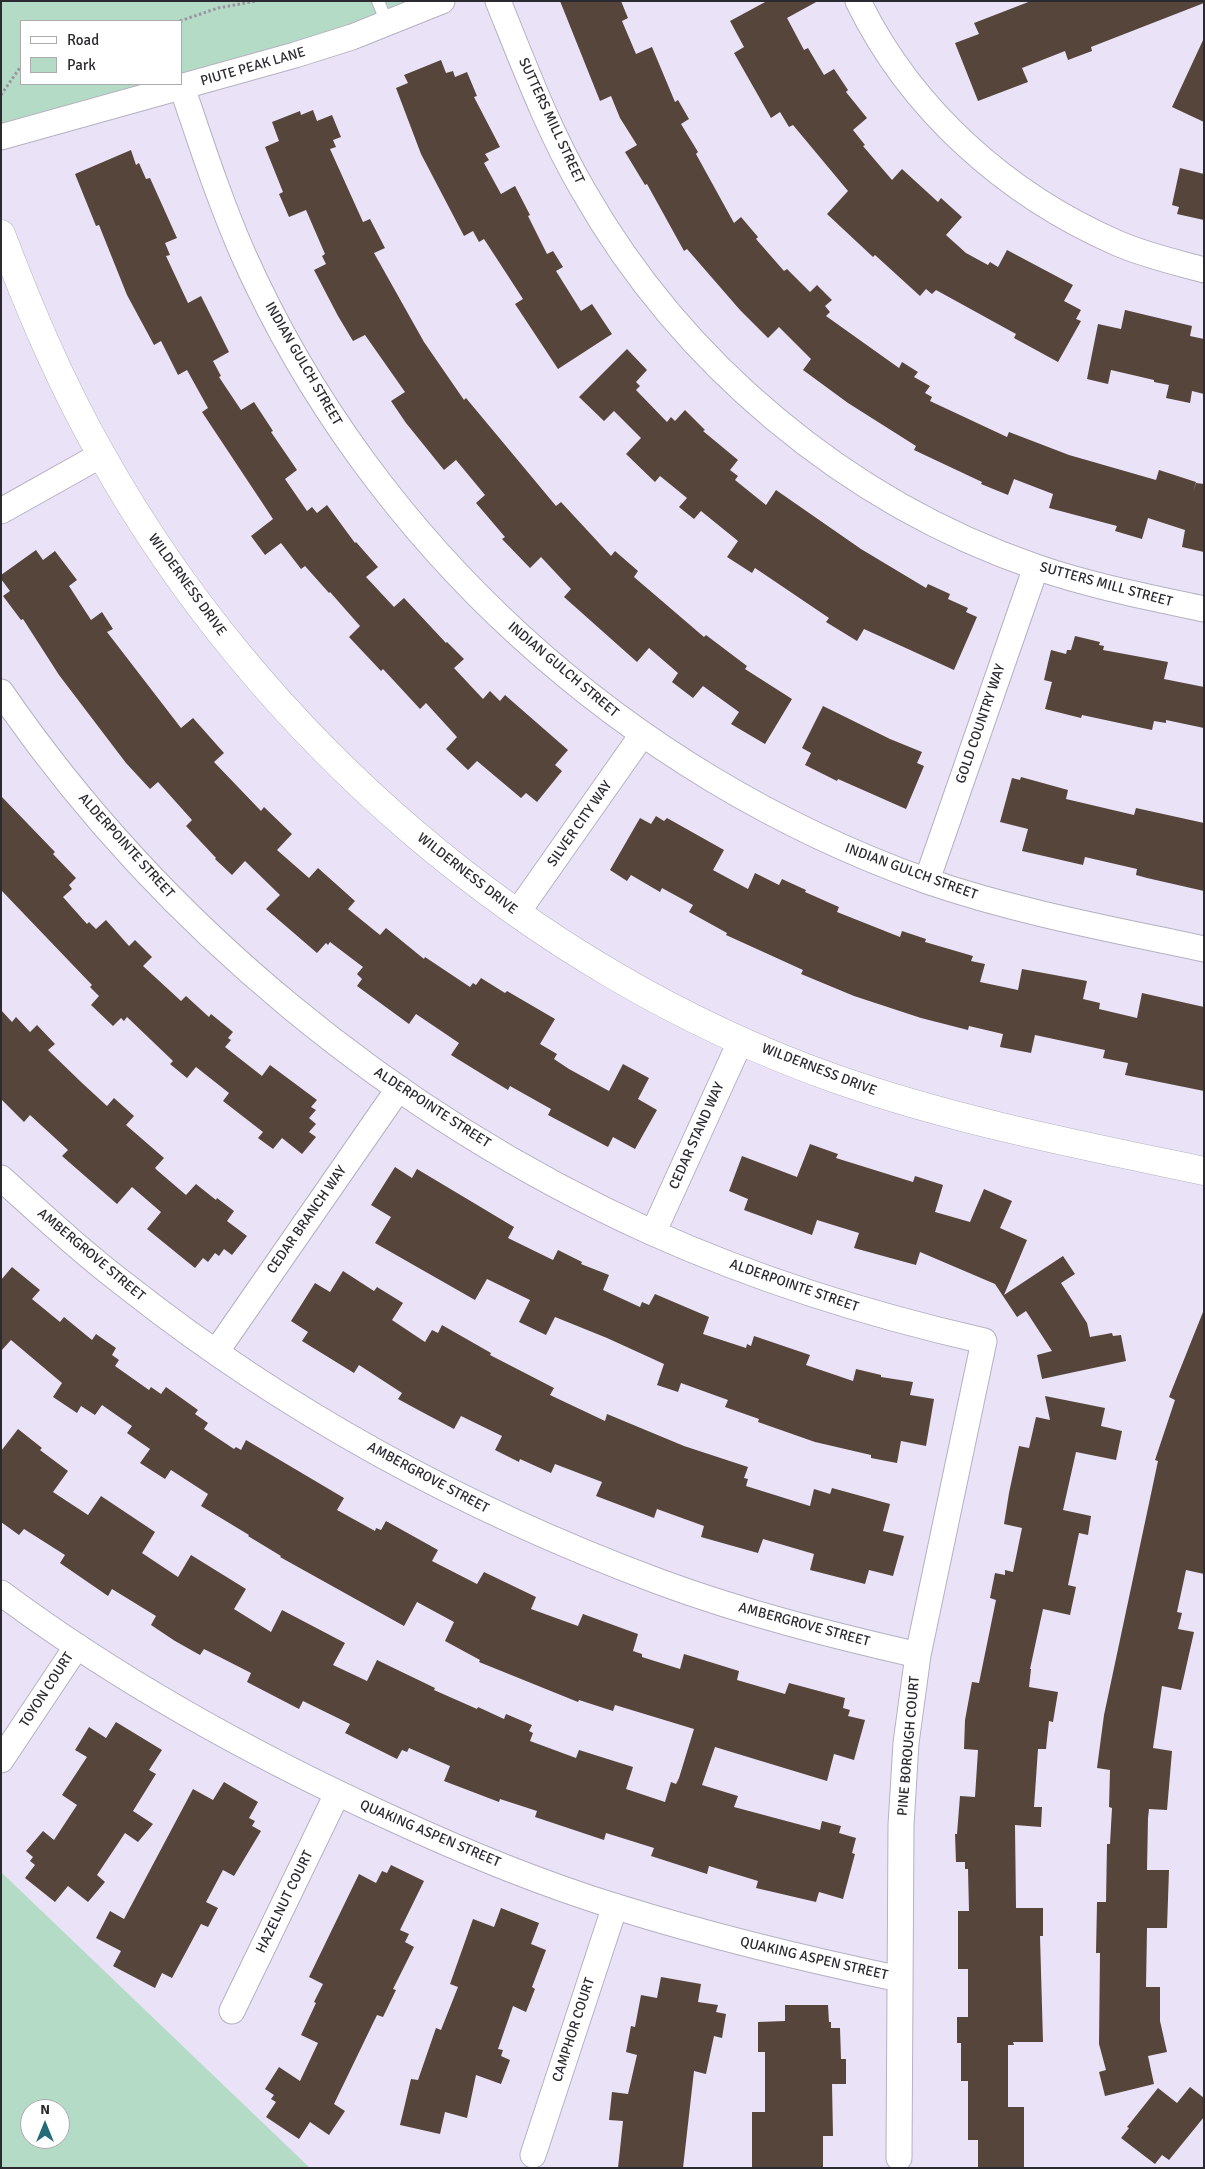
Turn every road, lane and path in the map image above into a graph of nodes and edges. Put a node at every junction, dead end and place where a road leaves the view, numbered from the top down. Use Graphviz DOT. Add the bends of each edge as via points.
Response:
graph roads {
  1 [pos="256,1"];
  2 [pos="442,1"];
  3 [pos="498,1"];
  4 [pos="864,3"];
  5 [pos="382,12"];
  6 [pos="182,20"];
  7 [pos="20,67"];
  8 [pos="182,87"];
  9 [pos="1,95"];
  10 [pos="1,137"];
  11 [pos="1,234"];
  12 [pos="1204,270"];
  13 [pos="101,455"];
  14 [pos="1,511"];
  15 [pos="1036,567"];
  16 [pos="1204,609"];
  17 [pos="1,692"];
  18 [pos="642,735"];
  19 [pos="927,880"];
  20 [pos="517,913"];
  21 [pos="1204,949"];
  22 [pos="741,1040"];
  23 [pos="399,1088"];
  24 [pos="1204,1172"];
  25 [pos="1,1178"];
  26 [pos="653,1233"];
  27 [pos="984,1341"];
  28 [pos="216,1352"];
  29 [pos="1,1593"];
  30 [pos="76,1646"];
  31 [pos="918,1655"];
  32 [pos="1,1760"];
  33 [pos="337,1794"];
  34 [pos="615,1906"];
  35 [pos="900,1979"];
  36 [pos="232,2011"];
  37 [pos="533,2155"];
  38 [pos="898,2158"];
  1 -- 6 [label="path" via="218,8"];
  2 -- 5 [label="street, PIUTE PEAK LANE"];
  3 -- 15 [label="street, SUTTERS MILL STREET" via="556,139 583,191 622,253 706,356 817,452 866,485 969,541"];
  4 -- 12 [label="street" via="883,45 908,82 982,160 1069,220 1118,243"];
  5 -- 8 [label="street, PIUTE PEAK LANE" via="352,37"];
  7 -- 9 [label="path"];
  8 -- 10 [label="street, PIUTE PEAK LANE"];
  8 -- 18 [label="street, INDIAN GULCH STREET" via="212,179 243,255 284,336 356,450 405,516 466,584 580,689"];
  11 -- 13 [label="street, WILDERNESS DRIVE" via="56,368"];
  13 -- 14 [label="street"];
  13 -- 20 [label="street, WILDERNESS DRIVE" via="149,534 200,606 267,689 333,760 405,825"];
  15 -- 16 [label="street, SUTTERS MILL STREET" via="1106,588"];
  15 -- 19 [label="street, GOLD COUNTRY WAY"];
  17 -- 23 [label="street, ALDERPOINTE STREET" via="92,811 168,894 228,952 306,1019"];
  18 -- 19 [label="street, INDIAN GULCH STREET" via="728,790 782,819 857,854"];
  18 -- 20 [label="street, SILVER CITY WAY"];
  19 -- 21 [label="street, INDIAN GULCH STREET" via="1041,914"];
  20 -- 22 [label="street, WILDERNESS DRIVE" via="656,998"];
  22 -- 24 [label="street, WILDERNESS DRIVE" via="833,1078 925,1108"];
  22 -- 26 [label="street, CEDAR STAND WAY"];
  23 -- 26 [label="street, ALDERPOINTE STREET" via="541,1177"];
  23 -- 28 [label="street, CEDAR BRANCH WAY"];
  25 -- 28 [label="street, AMBERGROVE STREET" via="129,1288"];
  26 -- 27 [label="street, ALDERPOINTE STREET" via="757,1276 863,1310"];
  27 -- 31 [label="street, PINE BOROUGH COURT"];
  28 -- 31 [label="street, AMBERGROVE STREET" via="300,1408 387,1458 476,1505 568,1546 758,1614"];
  29 -- 30 [label="street, QUAKING ASPEN STREET"];
  30 -- 32 [label="street, TOYON COURT"];
  30 -- 33 [label="street, QUAKING ASPEN STREET" via="176,1708"];
  31 -- 35 [label="street, PINE BOROUGH COURT" via="906,1743"];
  33 -- 34 [label="street, QUAKING ASPEN STREET" via="444,1842"];
  33 -- 36 [label="street, HAZELNUT COURT"];
  34 -- 35 [label="street, QUAKING ASPEN STREET" via="727,1940"];
  34 -- 37 [label="street, CAMPHOR COURT"];
  35 -- 38 [label="street, PINE BOROUGH COURT"];
}
